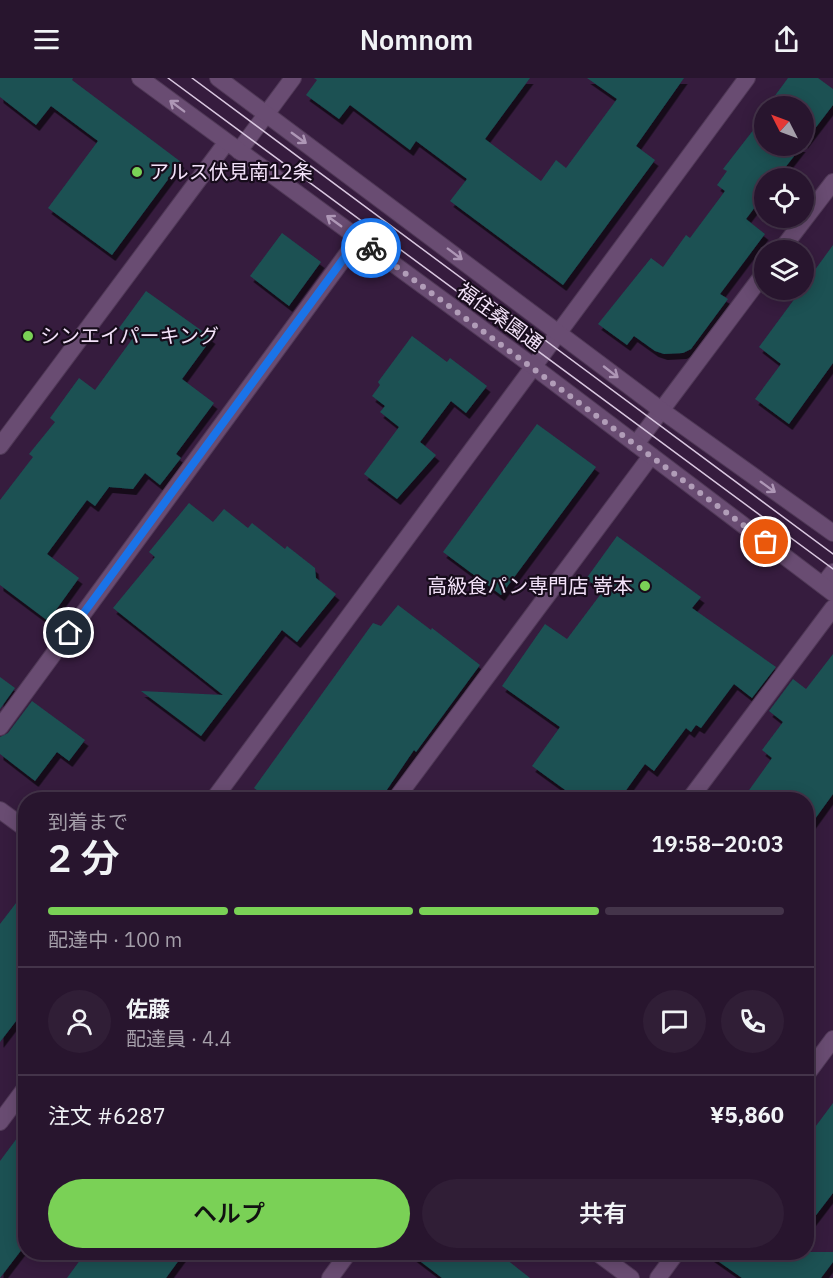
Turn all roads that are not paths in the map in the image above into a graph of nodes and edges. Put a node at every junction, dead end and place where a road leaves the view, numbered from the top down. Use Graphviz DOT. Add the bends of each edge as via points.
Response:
graph roads {
  1 [pos="140,78"];
  2 [pos="218,78"];
  3 [pos="293,78"];
  4 [pos="747,78"];
  5 [pos="266,114"];
  6 [pos="233,147"];
  7 [pos="833,182"];
  8 [pos="358,239"];
  9 [pos="789,240"];
  10 [pos="754,287"];
  11 [pos="560,333"];
  12 [pos="534,368"];
  13 [pos="661,410"];
  14 [pos="636,444"];
  15 [pos="0,446"];
  16 [pos="651,456"];
  17 [pos="833,533"];
  18 [pos="830,583"];
  19 [pos="833,608"];
  20 [pos="0,727"];
  21 [pos="219,792"];
  22 [pos="401,792"];
  23 [pos="695,792"];
  24 [pos="0,810"];
  25 [pos="18,823"];
  26 [pos="833,1039"];
  27 [pos="814,1065"];
  28 [pos="18,1098"];
  29 [pos="0,1122"];
  30 [pos="343,1260"];
  31 [pos="607,1260"];
  32 [pos="671,1260"];
  33 [pos="330,1278"];
  34 [pos="631,1278"];
  35 [pos="658,1278"];
  6 -- 1 [label="street, 福住桑園通, one-way"];
  2 -- 5 [label="street, 福住桑園通"];
  3 -- 5 [label="street"];
  4 -- 11 [label="street"];
  5 -- 6 [label="street"];
  5 -- 11 [label="street, 福住桑園通, one-way"];
  8 -- 6 [label="street, 福住桑園通, one-way"];
  6 -- 15 [label="street"];
  7 -- 9 [label="street"];
  8 -- 12 [label="street, 福住桑園通"];
  8 -- 20 [label="street"];
  10 -- 13 [label="street"];
  11 -- 12 [label="street"];
  11 -- 13 [label="street, 福住桑園通, one-way"];
  12 -- 14 [label="street, 福住桑園通"];
  12 -- 21 [label="street"];
  13 -- 14 [label="street"];
  13 -- 17 [label="street, 福住桑園通, one-way"];
  14 -- 16 [label="street, 福住桑園通"];
  16 -- 18 [label="street, 福住桑園通"];
  16 -- 22 [label="street"];
  19 -- 23 [label="street"];
  24 -- 25 [label="street"];
  26 -- 27 [label="street"];
  28 -- 29 [label="street"];
  30 -- 33 [label="street"];
  31 -- 34 [label="street"];
  32 -- 35 [label="street"];
}
